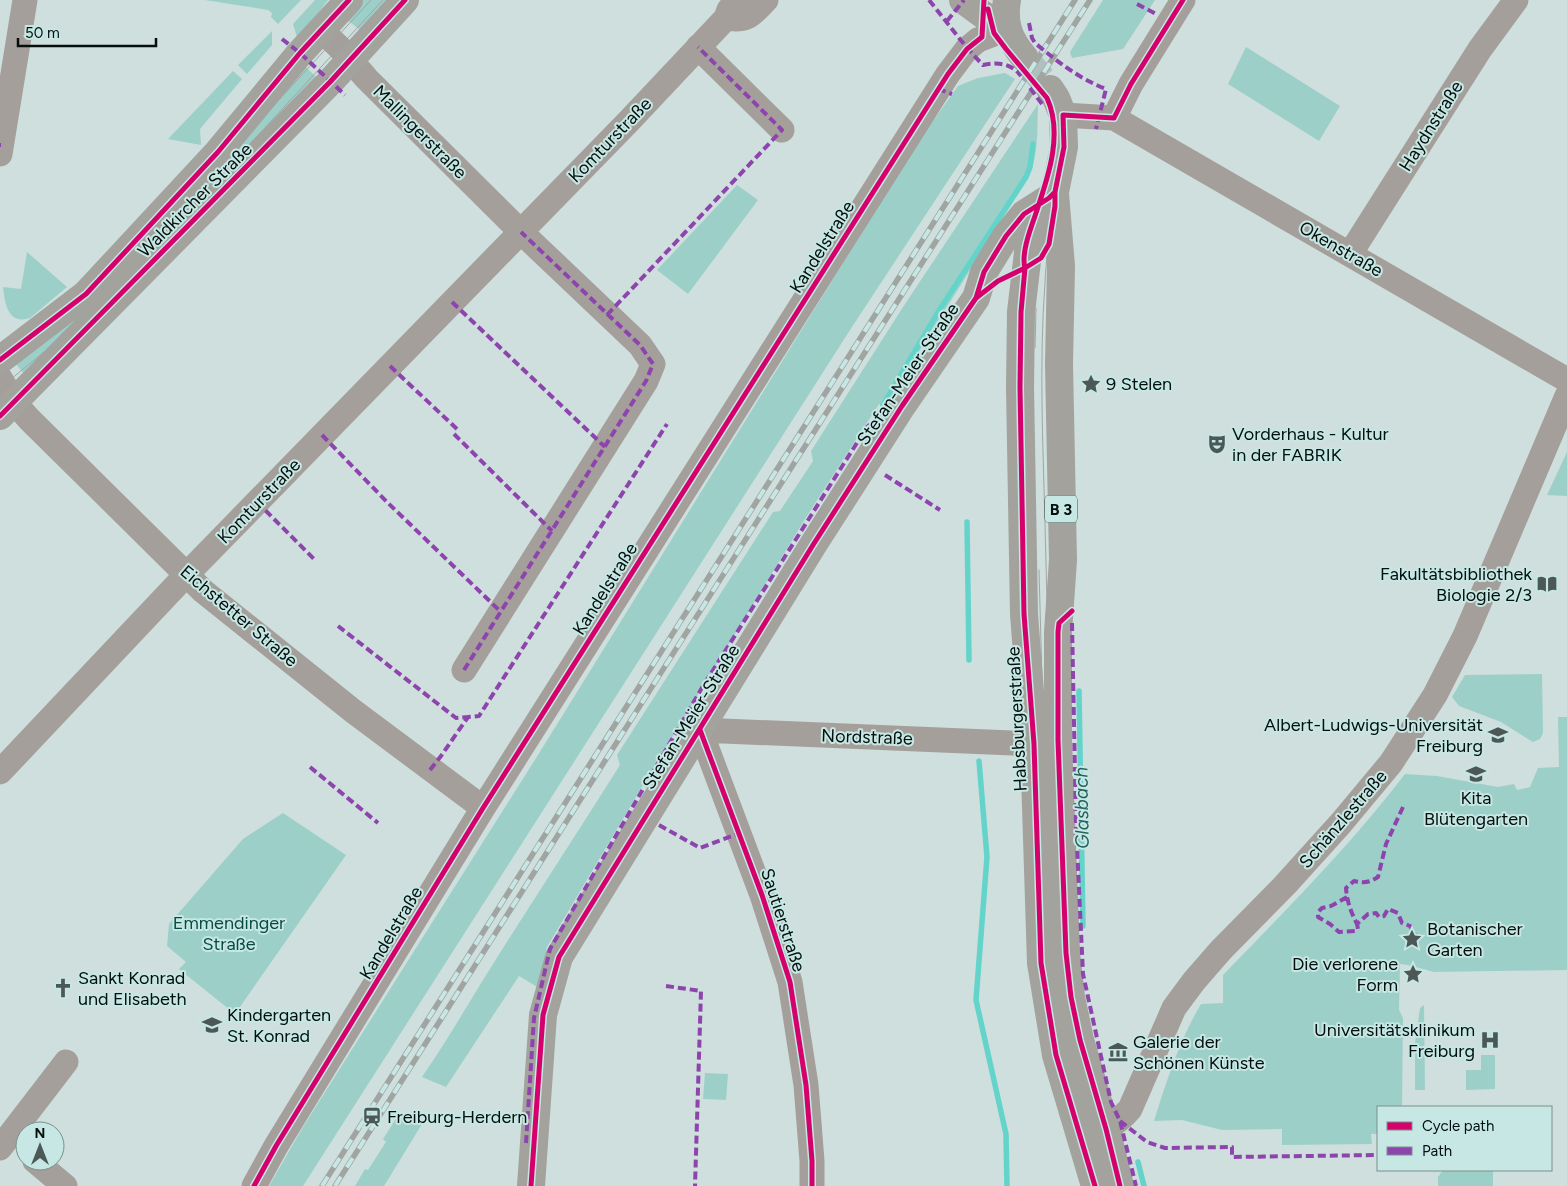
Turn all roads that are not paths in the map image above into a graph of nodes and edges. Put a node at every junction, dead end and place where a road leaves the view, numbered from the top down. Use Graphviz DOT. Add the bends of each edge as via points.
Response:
graph roads {
  1 [pos="25,0"];
  2 [pos="348,0"];
  3 [pos="405,0"];
  4 [pos="766,0"];
  5 [pos="963,0"];
  6 [pos="1007,0"];
  7 [pos="1183,0"];
  8 [pos="1516,0"];
  9 [pos="731,9"];
  10 [pos="321,30"];
  11 [pos="1005,30"];
  12 [pos="698,47"];
  13 [pos="1024,58"];
  14 [pos="351,60"];
  15 [pos="1050,89"];
  16 [pos="1063,115"];
  17 [pos="1114,118"];
  18 [pos="782,130"];
  19 [pos="1064,147"];
  20 [pos="0,154"];
  21 [pos="1055,199"];
  22 [pos="521,232"];
  23 [pos="1350,254"];
  24 [pos="1025,268"];
  25 [pos="976,298"];
  26 [pos="1020,334"];
  27 [pos="1059,336"];
  28 [pos="0,360"];
  29 [pos="0,378"];
  30 [pos="1567,380"];
  31 [pos="1567,396"];
  32 [pos="7,409"];
  33 [pos="186,575"];
  34 [pos="1024,627"];
  35 [pos="1058,632"];
  36 [pos="464,670"];
  37 [pos="700,730"];
  38 [pos="1034,744"];
  39 [pos="0,772"];
  40 [pos="483,808"];
  41 [pos="66,1062"];
  42 [pos="1106,1129"];
  43 [pos="1081,1139"];
  44 [pos="8,1143"];
  45 [pos="47,1171"];
  46 [pos="65,1186"];
  47 [pos="254,1186"];
  48 [pos="531,1186"];
  49 [pos="812,1186"];
  50 [pos="1095,1186"];
  51 [pos="1120,1186"];
  1 -- 20 [label="street"];
  2 -- 10 [label="main road, Waldkircher Straße"];
  3 -- 14 [label="main road, Waldkircher Straße"];
  4 -- 9 [label="street, Komturstraße" via="742,20"];
  5 -- 11 [label="main road"];
  6 -- 11 [label="main road"];
  7 -- 17 [label="street"];
  8 -- 23 [label="street, Haydnstraße" via="1480,49"];
  9 -- 12 [label="street, Komturstraße"];
  10 -- 14 [label="street, Mallingerstraße"];
  10 -- 28 [label="main road, Waldkircher Straße" via="218,152 86,294"];
  11 -- 13 [label="main road"];
  11 -- 40 [label="street, Kandelstraße" via="978,40 948,74"];
  12 -- 18 [label="street"];
  12 -- 22 [label="street, Komturstraße"];
  14 -- 22 [label="street, Mallingerstraße"];
  14 -- 32 [label="main road, Waldkircher Straße"];
  15 -- 16 [label="main road, B 3"];
  16 -- 17 [label="street, Okenstraße"];
  16 -- 19 [label="main road, B 3"];
  17 -- 19 [label="street" via="1096,129 1079,134"];
  17 -- 23 [label="street, Okenstraße"];
  19 -- 21 [label="main road, B 3"];
  21 -- 24 [label="main road, Stefan-Meier-Straße" via="1049,244 1040,258"];
  21 -- 25 [label="main road, Stefan-Meier-Straße" via="1049,198 1024,214 1006,236 984,272"];
  21 -- 27 [label="main road, B 3" via="1061,266"];
  22 -- 33 [label="street, Komturstraße"];
  22 -- 36 [label="street" via="640,346 653,364 646,381"];
  23 -- 30 [label="street, Okenstraße"];
  24 -- 25 [label="main road, Stefan-Meier-Straße" via="998,281"];
  24 -- 26 [label="main road, Habsburgerstraße / B 3"];
  25 -- 37 [label="main road, Stefan-Meier-Straße" via="912,391"];
  26 -- 27 [label="main road" via="1043,330"];
  26 -- 34 [label="main road, Habsburgerstraße / B 3"];
  27 -- 35 [label="main road, B 3" via="1063,560"];
  29 -- 32 [label="street, Eichstetter Straße"];
  31 -- 42 [label="street, Schänzlestraße" via="1465,636 1436,695 1391,763 1341,823 1194,981 1174,1008 1130,1109 1120,1121"];
  32 -- 33 [label="street, Eichstetter Straße"];
  33 -- 39 [label="street, Komturstraße"];
  33 -- 40 [label="street, Eichstetter Straße" via="353,711"];
  34 -- 35 [label="main road" via="1040,634"];
  34 -- 38 [label="main road, Habsburgerstraße / B 3"];
  35 -- 42 [label="main road, B 3" via="1058,740 1066,953 1080,1040"];
  37 -- 38 [label="street, Nordstraße"];
  37 -- 48 [label="main road, Stefan-Meier-Straße" via="559,957 542,1015"];
  37 -- 49 [label="street, Sautierstraße" via="762,895 790,982 806,1085"];
  38 -- 43 [label="main road, Habsburgerstraße / B 3" via="1041,963 1056,1055"];
  40 -- 47 [label="street, Kandelstraße"];
  41 -- 44 [label="street"];
  42 -- 43 [label="street, Schänzlestraße"];
  42 -- 51 [label="main road, B 3"];
  43 -- 50 [label="main road, Habsburgerstraße / B 3"];
  45 -- 46 [label="street"];
}
